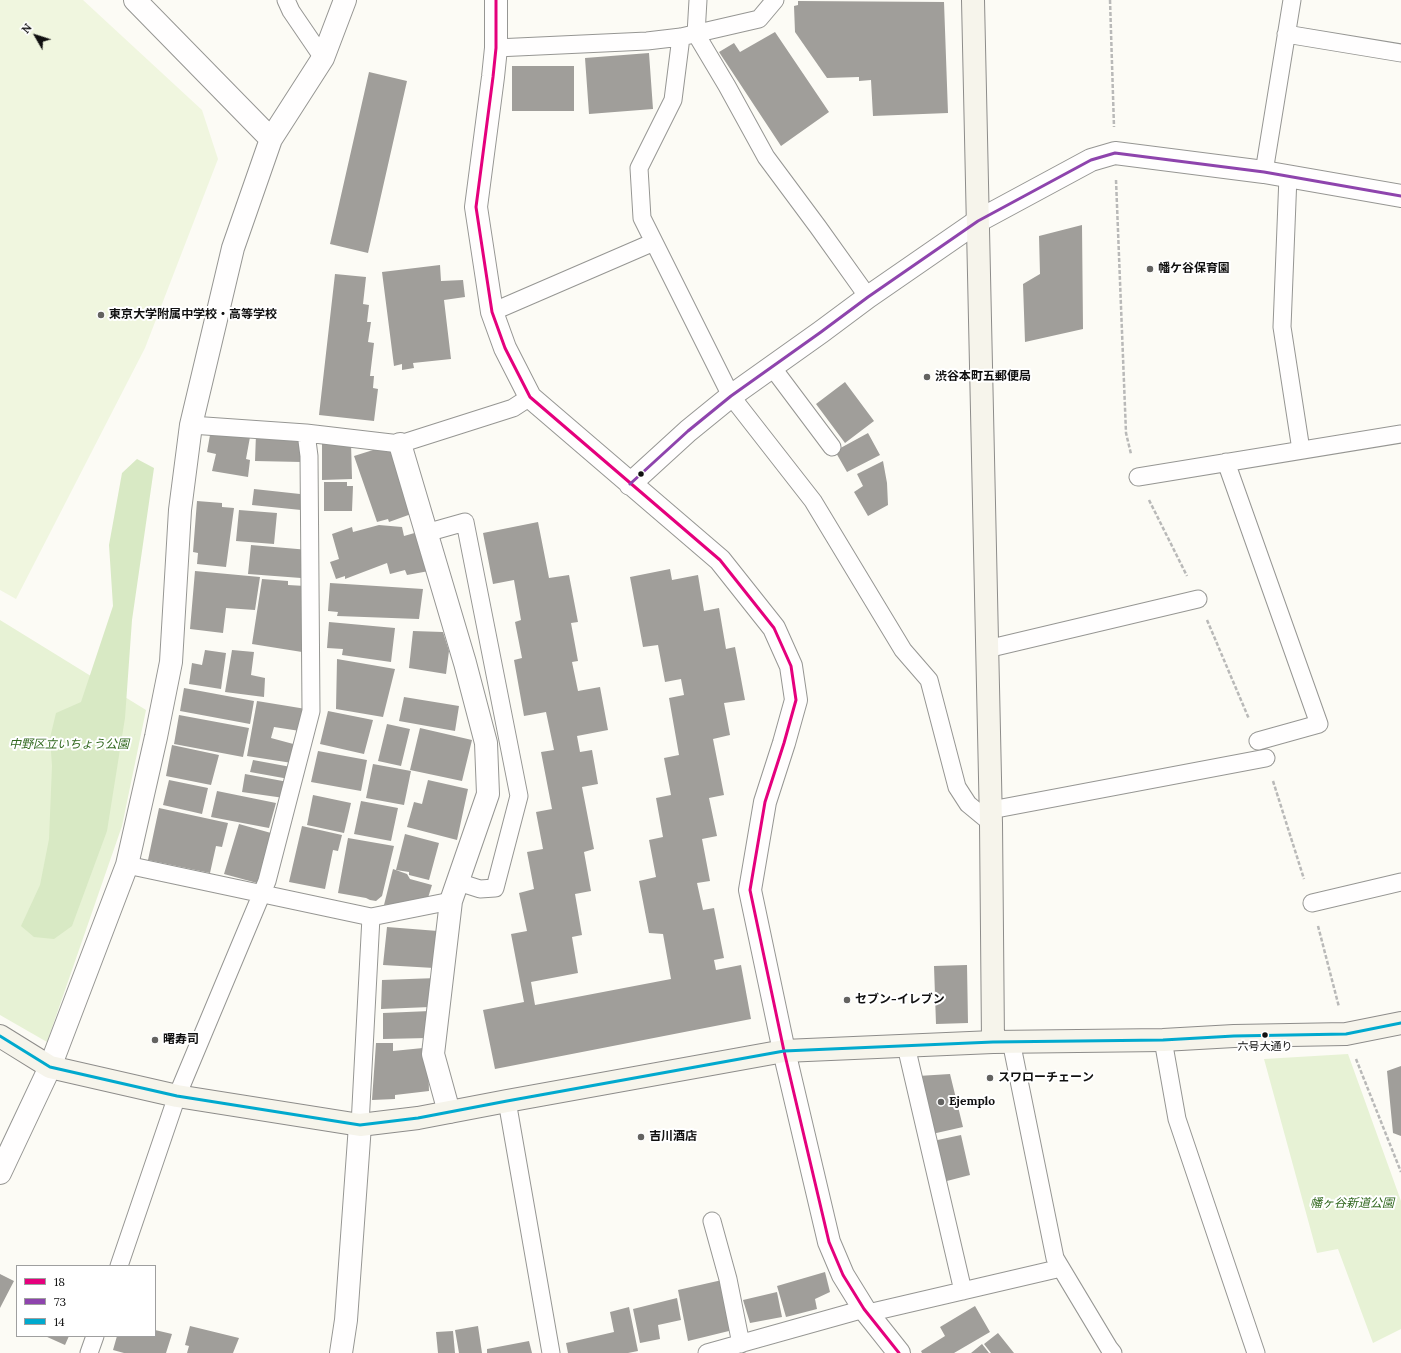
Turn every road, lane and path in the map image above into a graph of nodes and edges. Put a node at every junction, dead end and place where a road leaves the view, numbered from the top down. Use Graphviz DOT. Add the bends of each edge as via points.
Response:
graph roads {
  1 [pos="134,0"];
  2 [pos="286,0"];
  3 [pos="345,0"];
  4 [pos="496,0"];
  5 [pos="698,0"];
  6 [pos="775,0"];
  7 [pos="973,0"];
  8 [pos="1110,0"];
  9 [pos="1292,0"];
  10 [pos="1286,34"];
  11 [pos="688,36"];
  12 [pos="496,48"];
  13 [pos="1401,53"];
  14 [pos="323,58"];
  15 [pos="270,139"];
  16 [pos="1115,153"];
  17 [pos="1264,172"];
  18 [pos="1288,176"];
  19 [pos="1401,196"];
  20 [pos="978,221"];
  21 [pos="654,242"];
  22 [pos="868,297"];
  23 [pos="492,312"];
  24 [pos="772,367"];
  25 [pos="730,396"];
  26 [pos="530,397"];
  27 [pos="191,425"];
  28 [pos="306,433"];
  29 [pos="1401,434"];
  30 [pos="400,444"];
  31 [pos="832,447"];
  32 [pos="1301,450"];
  33 [pos="1226,462"];
  34 [pos="1138,477"];
  35 [pos="630,484"];
  36 [pos="426,534"];
  37 [pos="1198,599"];
  38 [pos="988,649"];
  39 [pos="1258,741"];
  40 [pos="1266,758"];
  41 [pos="991,816"];
  42 [pos="127,865"];
  43 [pos="1401,882"];
  44 [pos="454,891"];
  45 [pos="262,892"];
  46 [pos="1312,903"];
  47 [pos="371,917"];
  48 [pos="1401,1023"];
  49 [pos="1346,1034"];
  50 [pos="0,1036"];
  51 [pos="1162,1040"];
  52 [pos="1002,1042"];
  53 [pos="906,1046"];
  54 [pos="784,1051"];
  55 [pos="50,1067"];
  56 [pos="177,1096"];
  57 [pos="507,1101"];
  58 [pos="449,1112"];
  59 [pos="360,1125"];
  60 [pos="1401,1172"];
  61 [pos="0,1173"];
  62 [pos="712,1221"];
  63 [pos="119,1265"];
  64 [pos="1061,1268"];
  65 [pos="963,1291"];
  66 [pos="866,1311"];
  67 [pos="95,1337"];
  68 [pos="741,1344"];
  69 [pos="89,1353"];
  70 [pos="341,1353"];
  71 [pos="551,1353"];
  72 [pos="707,1353"];
  73 [pos="899,1353"];
  74 [pos="1113,1353"];
  75 [pos="1256,1353"];
  1 -- 15 [label="street"];
  2 -- 14 [label="lane" via="291,12"];
  3 -- 14 [label="street"];
  4 -- 12 [label="street"];
  5 -- 11 [label="lane"];
  6 -- 11 [label="lane" via="759,19"];
  7 -- 20 [label="street"];
  8 -- 16 [label="path"];
  9 -- 10 [label="lane"];
  10 -- 13 [label="lane"];
  10 -- 17 [label="lane"];
  11 -- 12 [label="lane" via="647,41"];
  11 -- 21 [label="lane" via="673,100 639,168 642,218"];
  11 -- 22 [label="lane" via="727,86 766,157"];
  12 -- 23 [label="street" via="476,208"];
  14 -- 15 [label="street"];
  15 -- 27 [label="street" via="233,248"];
  16 -- 17 [label="street"];
  16 -- 20 [label="street" via="1091,160"];
  16 -- 34 [label="path" via="1126,433"];
  17 -- 18 [label="street"];
  18 -- 19 [label="street"];
  18 -- 32 [label="lane" via="1282,327"];
  20 -- 22 [label="street"];
  20 -- 38 [label="street"];
  21 -- 23 [label="lane"];
  21 -- 25 [label="lane"];
  22 -- 24 [label="street"];
  23 -- 26 [label="street" via="505,348"];
  24 -- 25 [label="street"];
  24 -- 31 [label="lane"];
  25 -- 35 [label="street"];
  25 -- 41 [label="lane" via="813,501 903,650 928,680 957,787 968,804"];
  26 -- 30 [label="lane" via="512,408"];
  26 -- 35 [label="street"];
  27 -- 28 [label="lane"];
  27 -- 42 [label="street" via="180,510 171,662"];
  28 -- 30 [label="lane"];
  28 -- 45 [label="lane" via="309,456 311,711"];
  29 -- 32 [label="lane"];
  30 -- 36 [label="street"];
  32 -- 33 [label="lane"];
  33 -- 34 [label="lane"];
  33 -- 39 [label="lane" via="1319,724"];
  34 -- 37 [label="path"];
  35 -- 54 [label="street" via="720,560 774,628 791,666 796,700 765,802 750,890"];
  36 -- 44 [label="street" via="486,743 488,794"];
  36 -- 44 [label="lane" via="465,522 519,796 494,888"];
  37 -- 38 [label="lane"];
  37 -- 39 [label="path"];
  38 -- 41 [label="street"];
  40 -- 41 [label="lane"];
  40 -- 46 [label="path"];
  41 -- 52 [label="street"];
  42 -- 45 [label="lane"];
  42 -- 55 [label="street"];
  43 -- 46 [label="lane"];
  44 -- 47 [label="lane"];
  44 -- 58 [label="street" via="433,1054"];
  45 -- 47 [label="lane"];
  45 -- 56 [label="lane"];
  46 -- 49 [label="path"];
  47 -- 59 [label="lane"];
  48 -- 49 [label="street"];
  49 -- 51 [label="street"];
  49 -- 60 [label="path"];
  50 -- 55 [label="street"];
  51 -- 52 [label="street"];
  51 -- 75 [label="lane" via="1177,1119"];
  52 -- 53 [label="street"];
  52 -- 64 [label="lane" via="1055,1258"];
  53 -- 54 [label="street"];
  53 -- 65 [label="lane"];
  54 -- 57 [label="street"];
  54 -- 66 [label="street" via="829,1242 843,1275"];
  55 -- 56 [label="street"];
  55 -- 61 [label="street"];
  56 -- 59 [label="street"];
  56 -- 63 [label="lane"];
  57 -- 58 [label="street"];
  57 -- 71 [label="lane"];
  58 -- 59 [label="street"];
  59 -- 70 [label="street" via="346,1320"];
  62 -- 68 [label="lane" via="728,1279"];
  64 -- 65 [label="lane"];
  64 -- 74 [label="lane"];
  65 -- 66 [label="lane"];
  66 -- 68 [label="lane"];
  66 -- 73 [label="street"];
  67 -- 69 [label="lane"];
  68 -- 72 [label="lane"];
}
